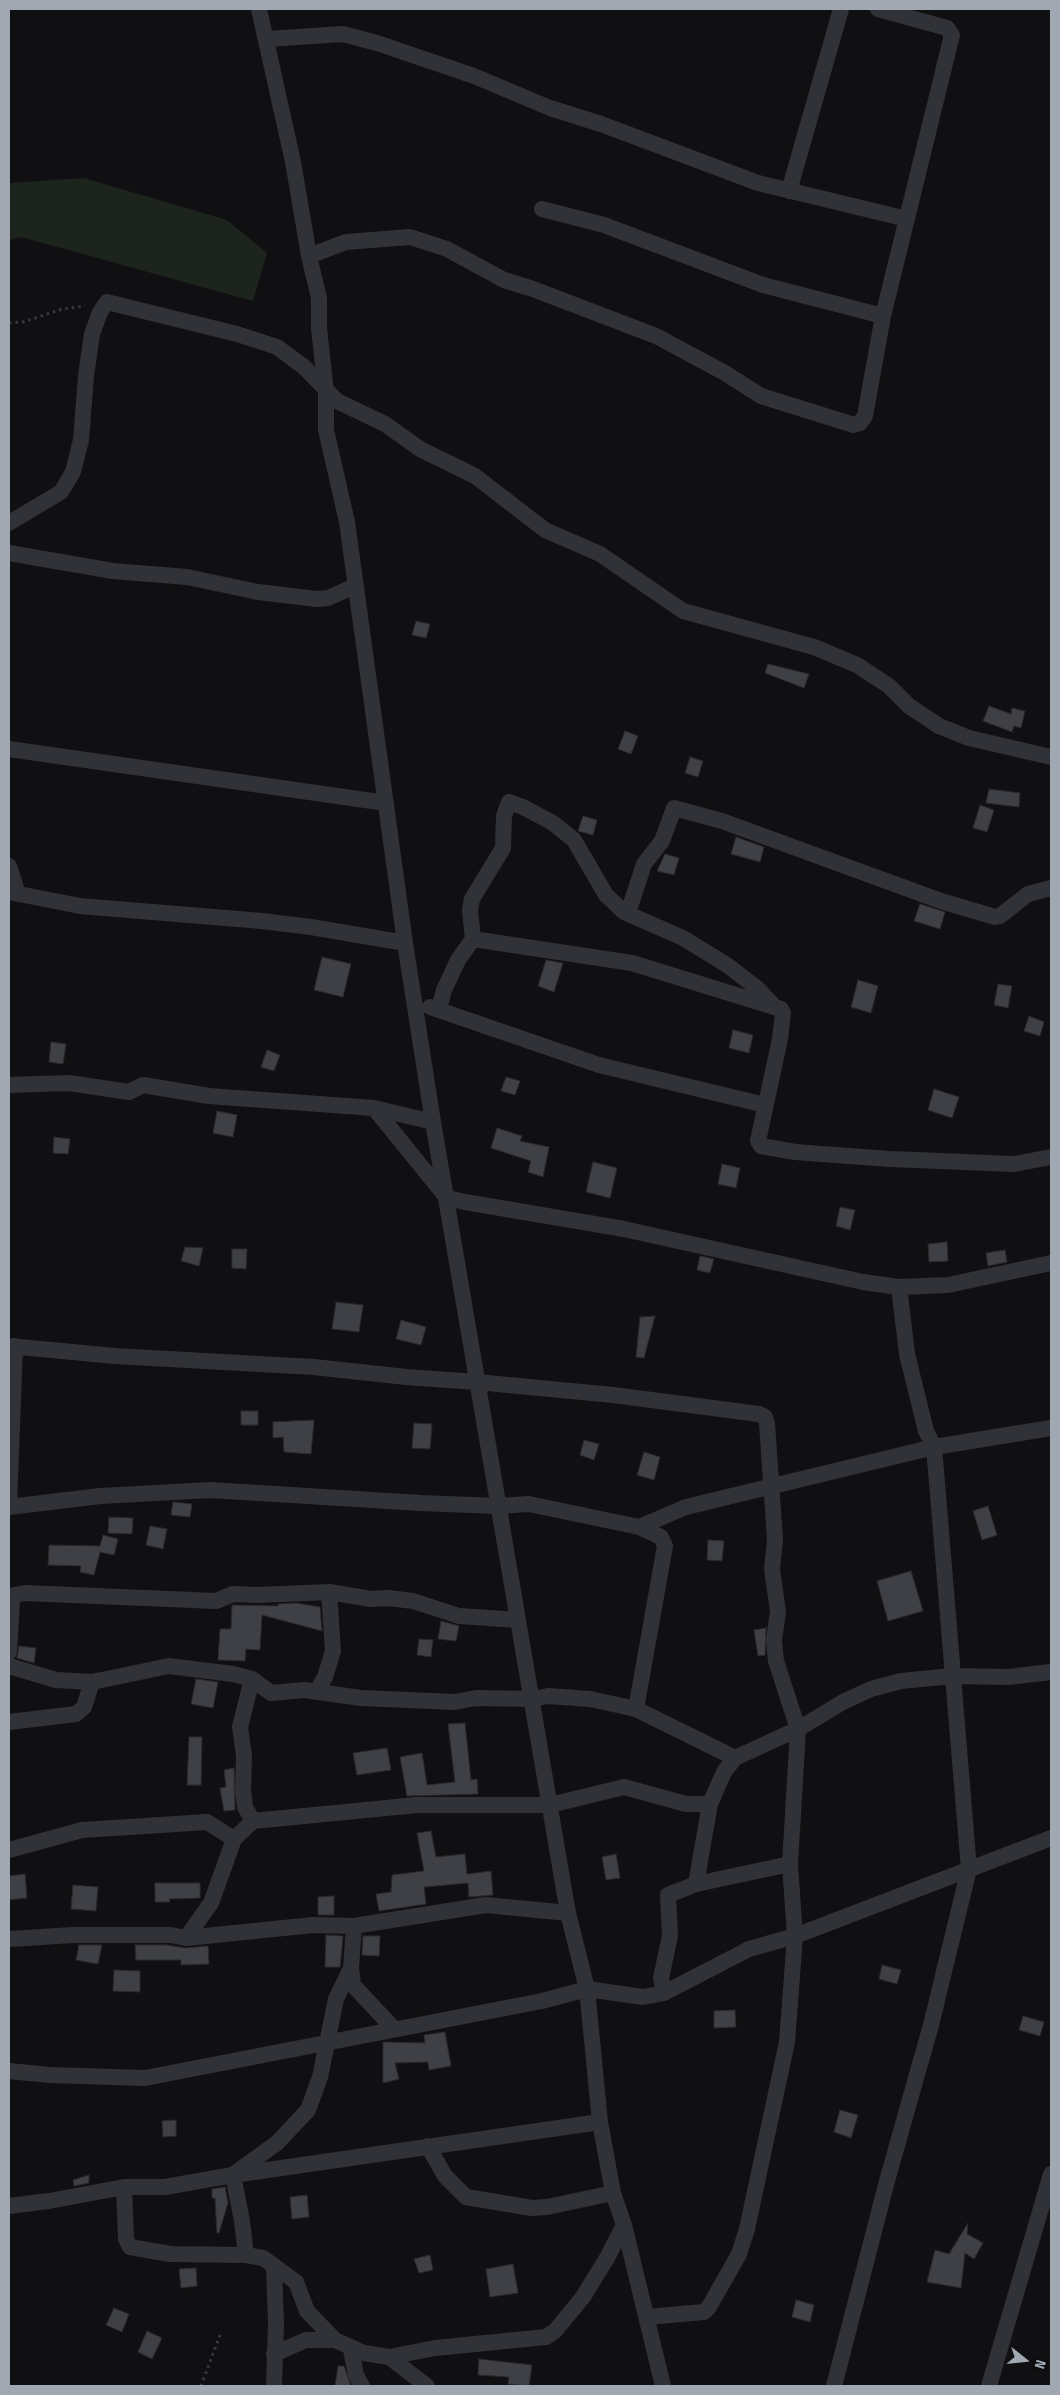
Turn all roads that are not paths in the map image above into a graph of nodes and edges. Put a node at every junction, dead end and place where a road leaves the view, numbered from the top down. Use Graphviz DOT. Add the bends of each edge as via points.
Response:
graph roads {
  1 [pos="259,9"];
  2 [pos="839,9"];
  3 [pos="878,9"];
  4 [pos="266,39"];
  5 [pos="789,191"];
  6 [pos="542,209"];
  7 [pos="907,219"];
  8 [pos="308,256"];
  9 [pos="883,316"];
  10 [pos="326,392"];
  11 [pos="9,523"];
  12 [pos="9,553"];
  13 [pos="355,586"];
  14 [pos="9,749"];
  15 [pos="1051,757"];
  16 [pos="386,803"];
  17 [pos="9,866"];
  18 [pos="1051,888"];
  19 [pos="14,893"];
  20 [pos="624,912"];
  21 [pos="473,940"];
  22 [pos="405,943"];
  23 [pos="416,1004"];
  24 [pos="775,1007"];
  25 [pos="439,1009"];
  26 [pos="9,1085"];
  27 [pos="765,1105"];
  28 [pos="374,1108"];
  29 [pos="433,1122"];
  30 [pos="1051,1157"];
  31 [pos="447,1198"];
  32 [pos="1051,1263"];
  33 [pos="899,1287"];
  34 [pos="12,1346"];
  35 [pos="477,1382"];
  36 [pos="1051,1428"];
  37 [pos="934,1447"];
  38 [pos="770,1487"];
  39 [pos="498,1506"];
  40 [pos="9,1508"];
  41 [pos="639,1527"];
  42 [pos="329,1592"];
  43 [pos="518,1620"];
  44 [pos="10,1631"];
  45 [pos="9,1652"];
  46 [pos="9,1666"];
  47 [pos="1051,1672"];
  48 [pos="952,1676"];
  49 [pos="252,1679"];
  50 [pos="92,1682"];
  51 [pos="316,1692"];
  52 [pos="532,1699"];
  53 [pos="636,1709"];
  54 [pos="9,1722"];
  55 [pos="798,1729"];
  56 [pos="735,1758"];
  57 [pos="710,1804"];
  58 [pos="550,1805"];
  59 [pos="253,1821"];
  60 [pos="1051,1838"];
  61 [pos="234,1839"];
  62 [pos="9,1850"];
  63 [pos="790,1864"];
  64 [pos="969,1869"];
  65 [pos="696,1884"];
  66 [pos="568,1913"];
  67 [pos="354,1926"];
  68 [pos="796,1936"];
  69 [pos="9,1938"];
  70 [pos="186,1938"];
  71 [pos="351,1968"];
  72 [pos="586,1989"];
  73 [pos="664,1993"];
  74 [pos="394,2029"];
  75 [pos="326,2042"];
  76 [pos="9,2072"];
  77 [pos="600,2122"];
  78 [pos="428,2146"];
  79 [pos="1051,2174"];
  80 [pos="232,2175"];
  81 [pos="124,2187"];
  82 [pos="613,2193"];
  83 [pos="9,2206"];
  84 [pos="624,2225"];
  85 [pos="246,2255"];
  86 [pos="274,2267"];
  87 [pos="647,2316"];
  88 [pos="335,2340"];
  89 [pos="351,2348"];
  90 [pos="274,2354"];
  91 [pos="389,2357"];
  92 [pos="274,2386"];
  93 [pos="362,2386"];
  94 [pos="428,2386"];
  95 [pos="662,2386"];
  96 [pos="834,2386"];
  97 [pos="989,2386"];
  1 -- 4 [label="street"];
  2 -- 5 [label="street"];
  3 -- 7 [label="street" via="947,28 952,35"];
  4 -- 5 [label="street" via="343,34 377,43 758,183"];
  4 -- 8 [label="street" via="293,162"];
  5 -- 7 [label="street"];
  6 -- 9 [label="street" via="613,228 763,285"];
  7 -- 9 [label="street"];
  8 -- 9 [label="street" via="346,242 410,237 447,250 504,280 533,288 656,336 726,373 761,396 854,425 864,416"];
  8 -- 10 [label="street" via="319,298"];
  10 -- 11 [label="street" via="304,368 277,347 108,302 100,312 92,334 81,440 73,472 61,492"];
  10 -- 13 [label="street" via="326,430 346,522"];
  10 -- 15 [label="street" via="345,406 385,424 420,449 475,476 545,530 600,554 683,611 814,648 857,665 939,726 969,738"];
  12 -- 13 [label="street" via="113,570 187,577 258,592 317,599 328,598"];
  13 -- 16 [label="street"];
  14 -- 16 [label="street"];
  16 -- 22 [label="street"];
  17 -- 19 [label="street"];
  18 -- 20 [label="street" via="1028,894 995,917 941,901 722,821 674,808 662,842 644,864 631,904"];
  19 -- 22 [label="street" via="98,908 311,927"];
  20 -- 21 [label="street" via="606,895 574,840 553,823 509,802 504,816 502,848 472,899"];
  20 -- 24 [label="street" via="683,938 727,965"];
  21 -- 24 [label="street" via="632,963"];
  21 -- 25 [label="street" via="458,960"];
  22 -- 23 [label="street"];
  23 -- 25 [label="street"];
  23 -- 29 [label="street"];
  24 -- 27 [label="street" via="783,1013"];
  25 -- 27 [label="street" via="599,1065"];
  26 -- 28 [label="street" via="70,1083 129,1092 143,1085 201,1095"];
  27 -- 30 [label="street" via="758,1142 761,1146 795,1152 890,1159 1014,1164"];
  28 -- 29 [label="street"];
  28 -- 31 [label="street"];
  29 -- 31 [label="street"];
  31 -- 33 [label="street" via="624,1229"];
  31 -- 35 [label="street"];
  32 -- 33 [label="street" via="948,1285"];
  33 -- 37 [label="street" via="909,1362 926,1431"];
  34 -- 35 [label="street"];
  34 -- 40 [label="street"];
  35 -- 38 [label="street" via="759,1414 767,1423"];
  35 -- 39 [label="street"];
  36 -- 37 [label="street"];
  37 -- 38 [label="street"];
  37 -- 48 [label="street"];
  38 -- 41 [label="street" via="686,1507"];
  38 -- 55 [label="street" via="775,1540 772,1569 778,1612 774,1640 776,1661"];
  39 -- 40 [label="street" via="210,1490 100,1496"];
  39 -- 41 [label="street" via="529,1504"];
  39 -- 43 [label="street"];
  41 -- 53 [label="street" via="661,1537 665,1546"];
  42 -- 43 [label="street" via="412,1601 459,1616"];
  42 -- 44 [label="street" via="233,1594 216,1601 18,1593 12,1600"];
  42 -- 51 [label="street" via="333,1651 325,1677"];
  43 -- 52 [label="street"];
  44 -- 45 [label="street"];
  46 -- 50 [label="street" via="56,1680"];
  47 -- 48 [label="street" via="979,1678"];
  48 -- 55 [label="street" via="901,1681 871,1689"];
  48 -- 64 [label="street"];
  49 -- 50 [label="street" via="169,1666"];
  49 -- 51 [label="street" via="271,1693 292,1690"];
  49 -- 59 [label="street" via="240,1727 245,1807"];
  50 -- 54 [label="street" via="85,1704 76,1714"];
  51 -- 52 [label="street" via="361,1698 462,1702 476,1698"];
  52 -- 53 [label="street" via="560,1696"];
  52 -- 58 [label="street"];
  53 -- 56 [label="street"];
  55 -- 56 [label="street"];
  55 -- 63 [label="street"];
  56 -- 57 [label="street" via="724,1772"];
  57 -- 58 [label="street" via="686,1804 624,1788"];
  57 -- 65 [label="street"];
  58 -- 59 [label="street" via="418,1805"];
  58 -- 66 [label="street"];
  59 -- 61 [label="street"];
  60 -- 64 [label="street"];
  61 -- 62 [label="street" via="207,1822 82,1830"];
  61 -- 70 [label="street" via="211,1903"];
  63 -- 65 [label="street"];
  63 -- 68 [label="street"];
  64 -- 68 [label="street"];
  64 -- 96 [label="street" via="931,2025"];
  65 -- 73 [label="street" via="668,1896 670,1936 662,1968"];
  66 -- 67 [label="street" via="486,1905"];
  66 -- 72 [label="street"];
  67 -- 70 [label="street" via="313,1925"];
  67 -- 71 [label="street"];
  68 -- 73 [label="street" via="749,1950"];
  68 -- 87 [label="street" via="787,2042 739,2254 704,2312"];
  69 -- 70 [label="street" via="171,1935"];
  71 -- 74 [label="street" via="353,1985"];
  71 -- 75 [label="street" via="336,1999"];
  72 -- 73 [label="street" via="643,1997"];
  72 -- 74 [label="street" via="542,2001"];
  72 -- 77 [label="street"];
  74 -- 75 [label="street"];
  75 -- 76 [label="street" via="145,2078"];
  75 -- 80 [label="street" via="315,2097 308,2110 276,2143"];
  77 -- 78 [label="street"];
  77 -- 82 [label="street"];
  78 -- 80 [label="street"];
  78 -- 82 [label="street" via="445,2176 466,2197 475,2200 532,2208"];
  79 -- 97 [label="street"];
  80 -- 81 [label="street" via="165,2187"];
  80 -- 85 [label="street"];
  81 -- 83 [label="street"];
  81 -- 85 [label="street" via="126,2239 130,2247 170,2254"];
  82 -- 84 [label="street"];
  84 -- 87 [label="street"];
  84 -- 91 [label="street" via="583,2297 546,2337 435,2348"];
  85 -- 86 [label="street" via="270,2261"];
  86 -- 88 [label="street" via="296,2282 307,2311"];
  86 -- 90 [label="street"];
  87 -- 95 [label="street"];
  88 -- 89 [label="street"];
  88 -- 90 [label="street" via="306,2340"];
  89 -- 91 [label="street"];
  89 -- 93 [label="street" via="356,2375"];
  90 -- 92 [label="street"];
  91 -- 94 [label="street"];
}
